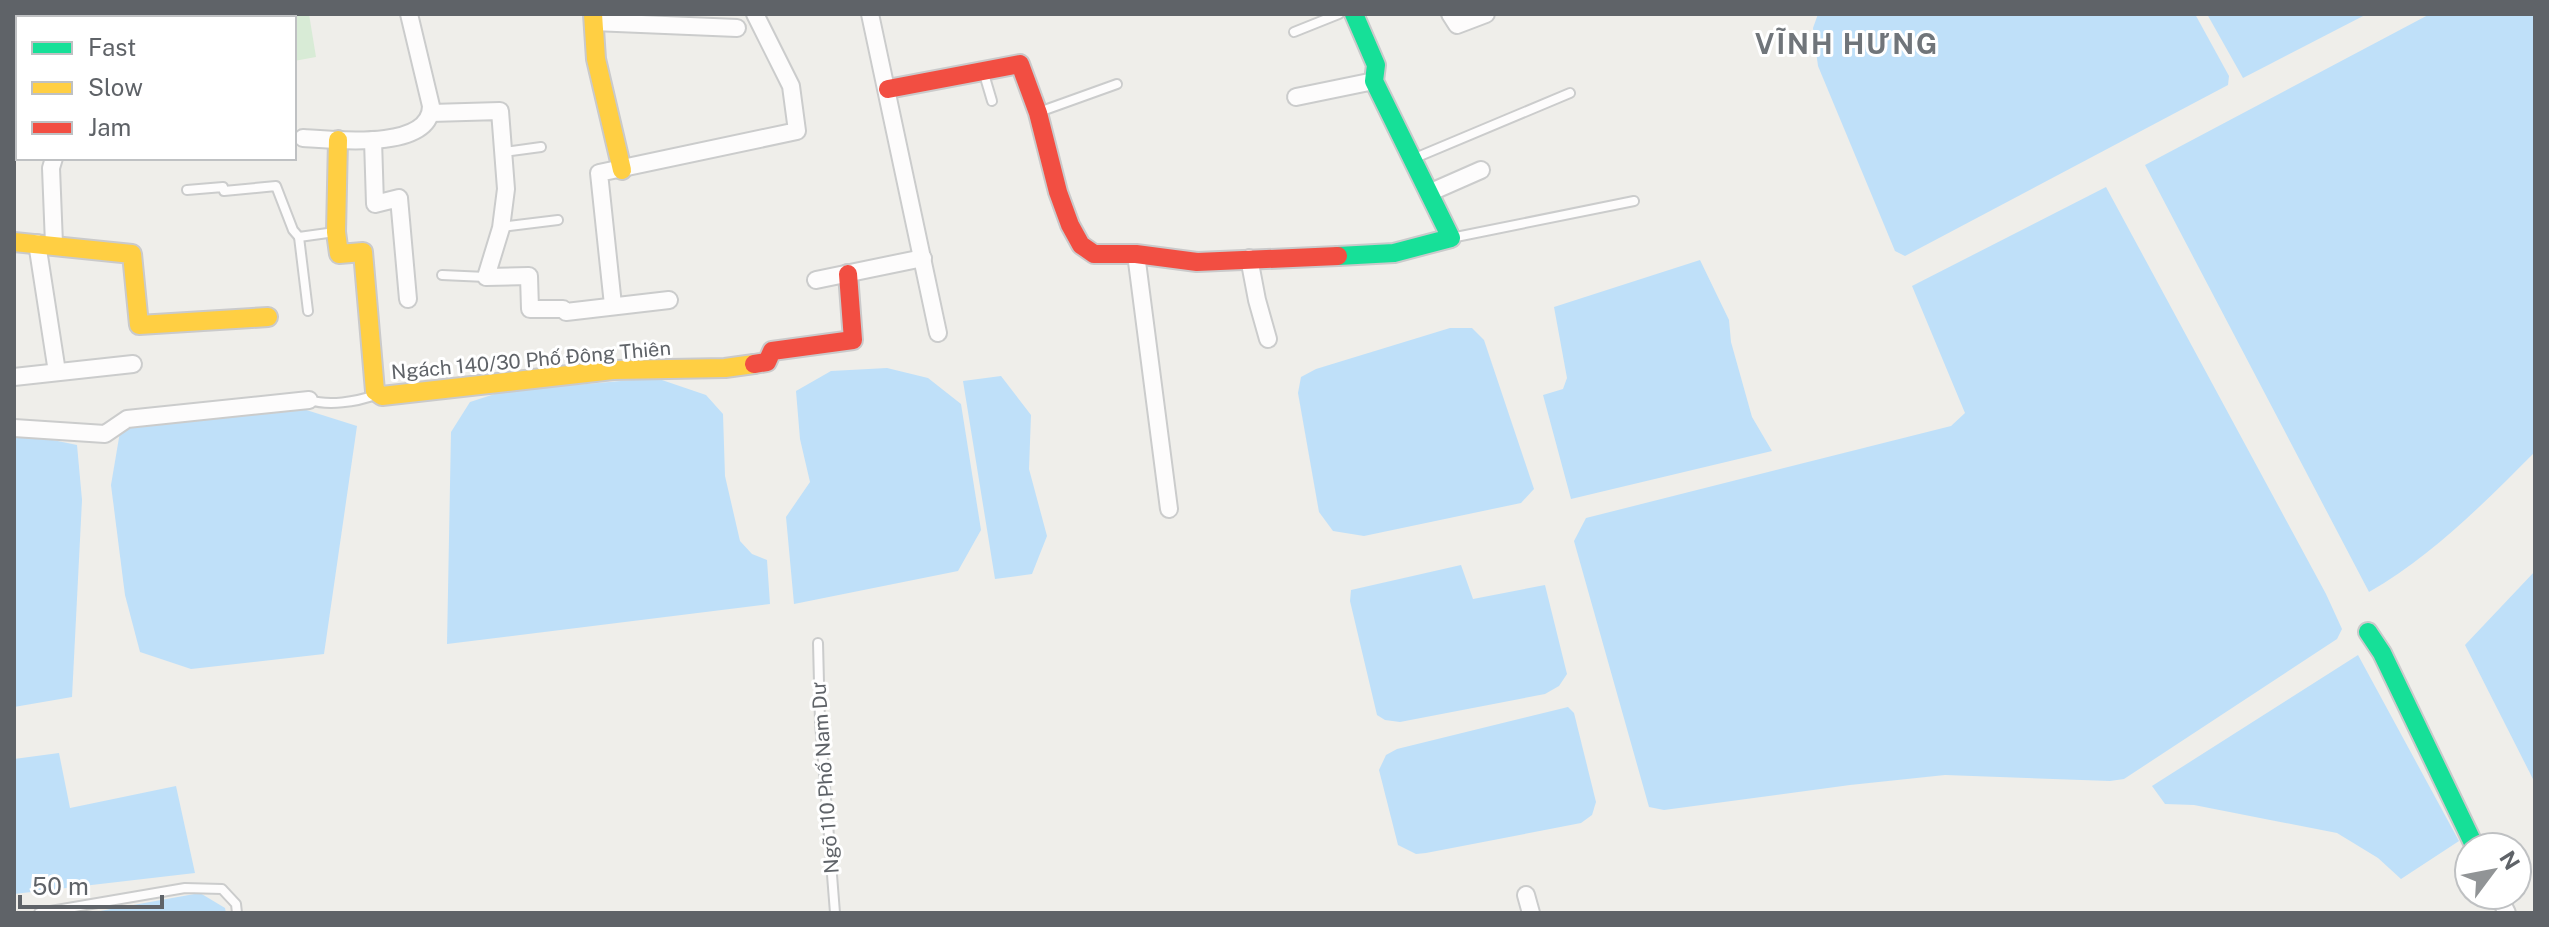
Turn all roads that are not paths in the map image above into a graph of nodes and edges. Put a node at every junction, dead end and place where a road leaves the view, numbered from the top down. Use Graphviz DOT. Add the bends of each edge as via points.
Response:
graph roads {
  1 [pos="409,14"];
  2 [pos="755,14"];
  3 [pos="870,14"];
  4 [pos="1339,14"];
  5 [pos="1354,14"];
  6 [pos="1450,14"];
  7 [pos="1486,14"];
  8 [pos="593,18"];
  9 [pos="737,28"];
  10 [pos="1294,32"];
  11 [pos="983,70"];
  12 [pos="1374,81"];
  13 [pos="1117,84"];
  14 [pos="888,89"];
  15 [pos="1570,93"];
  16 [pos="1296,97"];
  17 [pos="992,101"];
  18 [pos="431,113"];
  19 [pos="1038,113"];
  20 [pos="303,138"];
  21 [pos="338,140"];
  22 [pos="373,140"];
  23 [pos="541,147"];
  24 [pos="504,152"];
  25 [pos="1414,159"];
  26 [pos="53,160"];
  27 [pos="622,170"];
  28 [pos="1481,170"];
  29 [pos="187,190"];
  30 [pos="1431,192"];
  31 [pos="1634,201"];
  32 [pos="558,220"];
  33 [pos="501,228"];
  34 [pos="336,232"];
  35 [pos="299,237"];
  36 [pos="1451,238"];
  37 [pos="14,242"];
  38 [pos="45,244"];
  39 [pos="1136,254"];
  40 [pos="923,258"];
  41 [pos="1249,258"];
  42 [pos="848,274"];
  43 [pos="442,275"];
  44 [pos="486,277"];
  45 [pos="816,280"];
  46 [pos="408,299"];
  47 [pos="669,300"];
  48 [pos="613,305"];
  49 [pos="308,311"];
  50 [pos="268,317"];
  51 [pos="938,333"];
  52 [pos="1268,339"];
  53 [pos="133,364"];
  54 [pos="57,372"];
  55 [pos="14,377"];
  56 [pos="378,394"];
  57 [pos="309,400"];
  58 [pos="14,428"];
  59 [pos="1169,509"];
  60 [pos="2368,632"];
  61 [pos="818,643"];
  62 [pos="2467,831"];
  63 [pos="1526,895"];
  64 [pos="39,913"];
  65 [pos="237,913"];
  66 [pos="835,913"];
  67 [pos="1531,913"];
  1 -- 18 [label="street"];
  2 -- 27 [label="street" via="791,86 797,131"];
  3 -- 14 [label="street"];
  4 -- 10 [label="lane"];
  5 -- 12 [label="street" via="1376,65"];
  6 -- 7 [label="street" via="1457,25"];
  8 -- 9 [label="street"];
  8 -- 27 [label="street" via="596,59"];
  11 -- 14 [label="street"];
  11 -- 17 [label="lane"];
  11 -- 19 [label="street" via="1020,64"];
  12 -- 16 [label="street"];
  12 -- 25 [label="street"];
  13 -- 19 [label="lane"];
  14 -- 40 [label="street"];
  15 -- 25 [label="lane"];
  18 -- 22 [label="street" via="427,123 410,135"];
  18 -- 24 [label="street" via="500,111"];
  19 -- 39 [label="street" via="1058,192 1081,245 1094,254"];
  20 -- 21 [label="street"];
  21 -- 22 [label="street"];
  21 -- 34 [label="street"];
  22 -- 46 [label="street" via="375,204 399,198"];
  23 -- 24 [label="lane"];
  24 -- 33 [label="street"];
  25 -- 30 [label="street"];
  26 -- 38 [label="street"];
  27 -- 48 [label="street" via="599,173"];
  28 -- 30 [label="street"];
  29 -- 35 [label="lane" via="276,186"];
  30 -- 36 [label="street"];
  31 -- 36 [label="lane"];
  32 -- 33 [label="lane"];
  33 -- 44 [label="street"];
  34 -- 35 [label="lane"];
  34 -- 56 [label="street, Ngách 140/30 Phố Đông Thiên" via="339,254 363,252"];
  35 -- 49 [label="lane"];
  36 -- 41 [label="street" via="1394,253"];
  37 -- 38 [label="street"];
  38 -- 50 [label="street" via="132,254 139,325"];
  38 -- 54 [label="street"];
  39 -- 41 [label="street" via="1197,262"];
  39 -- 59 [label="street"];
  40 -- 42 [label="street"];
  40 -- 51 [label="street"];
  41 -- 52 [label="street"];
  42 -- 45 [label="street"];
  42 -- 56 [label="street, Ngách 140/30 Phố Đông Thiên" via="853,340 772,351 767,362 613,370"];
  43 -- 44 [label="lane"];
  44 -- 48 [label="street" via="529,276 530,309 566,312"];
  47 -- 48 [label="street"];
  53 -- 54 [label="street"];
  54 -- 55 [label="street"];
  56 -- 57 [label="lane"];
  57 -- 58 [label="street" via="127,419 105,434"];
  60 -- 62 [label="street"];
  61 -- 66 [label="lane, Ngõ 110 Phố Nam Dư"];
  63 -- 67 [label="street"];
  64 -- 65 [label="lane" via="185,888 222,889"];
}
